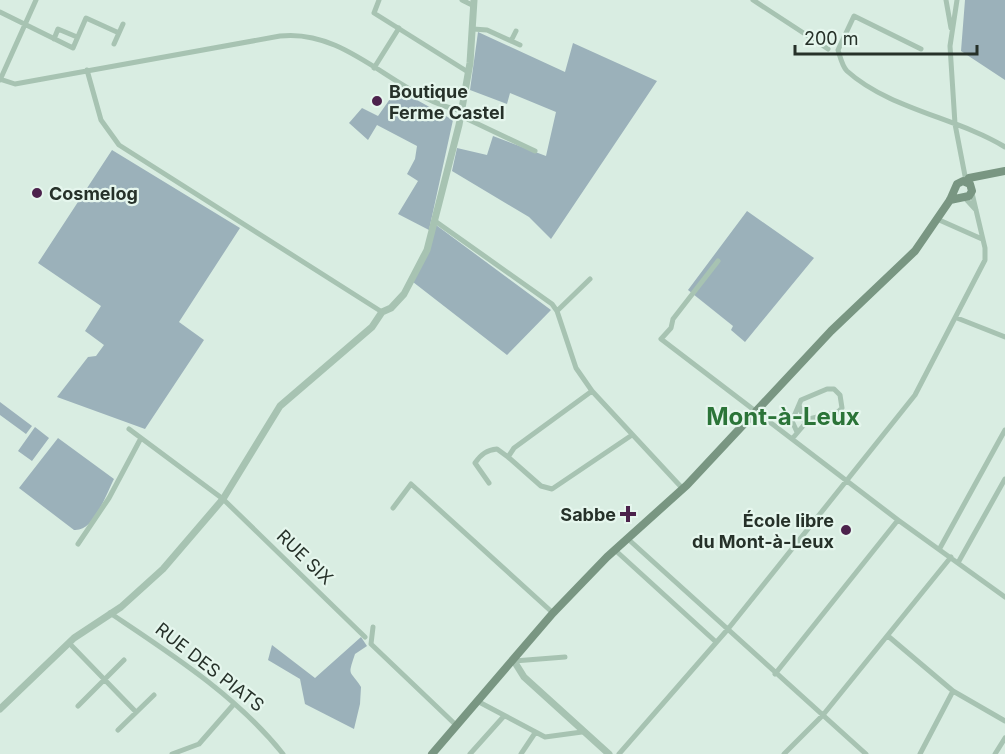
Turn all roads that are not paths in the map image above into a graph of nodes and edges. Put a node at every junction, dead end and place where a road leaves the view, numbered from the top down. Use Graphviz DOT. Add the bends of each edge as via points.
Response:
graph roads {
  1 [pos="36,0"];
  2 [pos="379,0"];
  3 [pos="462,0"];
  4 [pos="753,0"];
  5 [pos="946,0"];
  6 [pos="957,0"];
  7 [pos="474,3"];
  8 [pos="0,12"];
  9 [pos="123,24"];
  10 [pos="24,26"];
  11 [pos="399,28"];
  12 [pos="473,29"];
  13 [pos="516,31"];
  14 [pos="119,33"];
  15 [pos="952,33"];
  16 [pos="77,37"];
  17 [pos="54,39"];
  18 [pos="511,41"];
  19 [pos="114,44"];
  20 [pos="520,45"];
  21 [pos="828,49"];
  22 [pos="921,49"];
  23 [pos="374,68"];
  24 [pos="87,70"];
  25 [pos="468,72"];
  26 [pos="0,80"];
  27 [pos="461,114"];
  28 [pos="955,124"];
  29 [pos="1005,147"];
  30 [pos="535,151"];
  31 [pos="1005,171"];
  32 [pos="962,190"];
  33 [pos="938,219"];
  34 [pos="435,221"];
  35 [pos="982,239"];
  36 [pos="718,261"];
  37 [pos="590,279"];
  38 [pos="557,311"];
  39 [pos="382,312"];
  40 [pos="957,318"];
  41 [pos="1005,336"];
  42 [pos="592,391"];
  43 [pos="799,405"];
  44 [pos="757,412"];
  45 [pos="805,423"];
  46 [pos="129,429"];
  47 [pos="1005,430"];
  48 [pos="797,432"];
  49 [pos="632,435"];
  50 [pos="141,438"];
  51 [pos="792,439"];
  52 [pos="508,457"];
  53 [pos="1005,479"];
  54 [pos="847,480"];
  55 [pos="489,483"];
  56 [pos="683,489"];
  57 [pos="223,499"];
  58 [pos="393,508"];
  59 [pos="898,520"];
  60 [pos="628,539"];
  61 [pos="78,544"];
  62 [pos="940,549"];
  63 [pos="615,550"];
  64 [pos="951,556"];
  65 [pos="959,561"];
  66 [pos="1005,597"];
  67 [pos="110,613"];
  68 [pos="553,613"];
  69 [pos="373,627"];
  70 [pos="728,629"];
  71 [pos="888,636"];
  72 [pos="365,637"];
  73 [pos="716,642"];
  74 [pos="69,644"];
  75 [pos="565,657"];
  76 [pos="124,660"];
  77 [pos="514,661"];
  78 [pos="775,674"];
  79 [pos="104,680"];
  80 [pos="953,691"];
  81 [pos="154,694"];
  82 [pos="479,702"];
  83 [pos="234,704"];
  84 [pos="78,706"];
  85 [pos="0,710"];
  86 [pos="136,712"];
  87 [pos="504,716"];
  88 [pos="823,716"];
  89 [pos="1005,721"];
  90 [pos="457,726"];
  91 [pos="118,730"];
  92 [pos="582,732"];
  93 [pos="535,733"];
  94 [pos="1005,738"];
  95 [pos="172,754"];
  96 [pos="283,754"];
  97 [pos="432,754"];
  98 [pos="470,754"];
  99 [pos="521,754"];
  100 [pos="609,754"];
  101 [pos="620,754"];
  102 [pos="783,754"];
  103 [pos="866,754"];
  104 [pos="920,754"];
  105 [pos="995,754"];
  1 -- 10 [label="street"];
  2 -- 11 [label="street" via="374,13"];
  3 -- 7 [label="street"];
  4 -- 21 [label="street"];
  5 -- 15 [label="street"];
  6 -- 15 [label="street"];
  7 -- 12 [label="street"];
  8 -- 10 [label="street"];
  9 -- 14 [label="street"];
  10 -- 17 [label="street"];
  10 -- 26 [label="street"];
  11 -- 23 [label="street"];
  11 -- 25 [label="street"];
  12 -- 18 [label="street" via="487,30"];
  12 -- 25 [label="street"];
  13 -- 18 [label="street"];
  14 -- 16 [label="street" via="86,18"];
  14 -- 19 [label="street"];
  15 -- 28 [label="street"];
  16 -- 17 [label="street" via="58,29"];
  16 -- 17 [label="street" via="72,48"];
  18 -- 20 [label="street"];
  22 -- 28 [label="street" via="854,16 838,50 846,69 862,80 911,107"];
  23 -- 24 [label="street" via="323,39 297,35"];
  23 -- 27 [label="street"];
  24 -- 26 [label="street" via="14,84"];
  24 -- 39 [label="street" via="101,120 119,145"];
  25 -- 27 [label="street"];
  27 -- 30 [label="street"];
  27 -- 34 [label="street"];
  28 -- 29 [label="street"];
  28 -- 32 [label="street"];
  31 -- 32 [label="main road" via="981,176"];
  32 -- 33 [label="main road"];
  32 -- 35 [label="street" via="976,210"];
  33 -- 35 [label="street"];
  33 -- 44 [label="main road" via="915,252 831,331"];
  34 -- 38 [label="street" via="533,289"];
  34 -- 39 [label="street" via="414,278 397,302"];
  35 -- 40 [label="street" via="985,260"];
  36 -- 44 [label="street" via="661,339"];
  37 -- 38 [label="street"];
  38 -- 42 [label="street" via="576,368"];
  39 -- 57 [label="street" via="372,327 280,406"];
  40 -- 41 [label="street"];
  40 -- 54 [label="street" via="915,394"];
  42 -- 49 [label="street"];
  42 -- 52 [label="street" via="514,448"];
  43 -- 45 [label="street"];
  43 -- 45 [label="street" via="801,400 827,389 840,394 842,408"];
  43 -- 48 [label="street" via="792,421"];
  44 -- 51 [label="street"];
  44 -- 56 [label="main road"];
  45 -- 48 [label="street"];
  46 -- 50 [label="street, RUE SIX"];
  47 -- 62 [label="street"];
  48 -- 51 [label="street"];
  49 -- 52 [label="street" via="548,490"];
  49 -- 56 [label="street"];
  50 -- 57 [label="street, RUE SIX"];
  50 -- 61 [label="street" via="103,509"];
  51 -- 54 [label="street"];
  52 -- 55 [label="street" via="497,449 491,450 475,463"];
  53 -- 65 [label="street"];
  54 -- 59 [label="street"];
  54 -- 70 [label="street"];
  56 -- 60 [label="main road"];
  57 -- 67 [label="street" via="163,569"];
  57 -- 72 [label="street, RUE SIX"];
  58 -- 68 [label="street" via="411,484"];
  59 -- 62 [label="street"];
  59 -- 78 [label="street"];
  60 -- 63 [label="main road"];
  60 -- 70 [label="street"];
  62 -- 64 [label="street"];
  63 -- 68 [label="main road"];
  63 -- 73 [label="street"];
  64 -- 65 [label="street"];
  64 -- 71 [label="street"];
  65 -- 66 [label="street"];
  67 -- 74 [label="street"];
  67 -- 83 [label="street, RUE DES PIATS" via="171,653"];
  68 -- 77 [label="main road"];
  69 -- 90 [label="street" via="371,644"];
  70 -- 73 [label="street"];
  70 -- 78 [label="street"];
  71 -- 80 [label="street"];
  71 -- 88 [label="street"];
  73 -- 101 [label="street"];
  74 -- 79 [label="street"];
  74 -- 85 [label="street"];
  75 -- 77 [label="street"];
  76 -- 79 [label="street"];
  77 -- 82 [label="main road"];
  77 -- 92 [label="street" via="524,676"];
  78 -- 88 [label="street"];
  79 -- 84 [label="street"];
  79 -- 86 [label="street"];
  80 -- 89 [label="street"];
  80 -- 104 [label="street"];
  81 -- 86 [label="street"];
  82 -- 87 [label="street"];
  82 -- 90 [label="main road"];
  83 -- 95 [label="street" via="199,744"];
  83 -- 96 [label="street, RUE DES PIATS" via="258,724"];
  86 -- 91 [label="street"];
  87 -- 93 [label="street"];
  87 -- 98 [label="street"];
  88 -- 102 [label="street"];
  88 -- 103 [label="street"];
  90 -- 97 [label="main road"];
  92 -- 93 [label="street" via="545,737"];
  92 -- 100 [label="street"];
  93 -- 99 [label="street"];
  94 -- 105 [label="street"];
}
